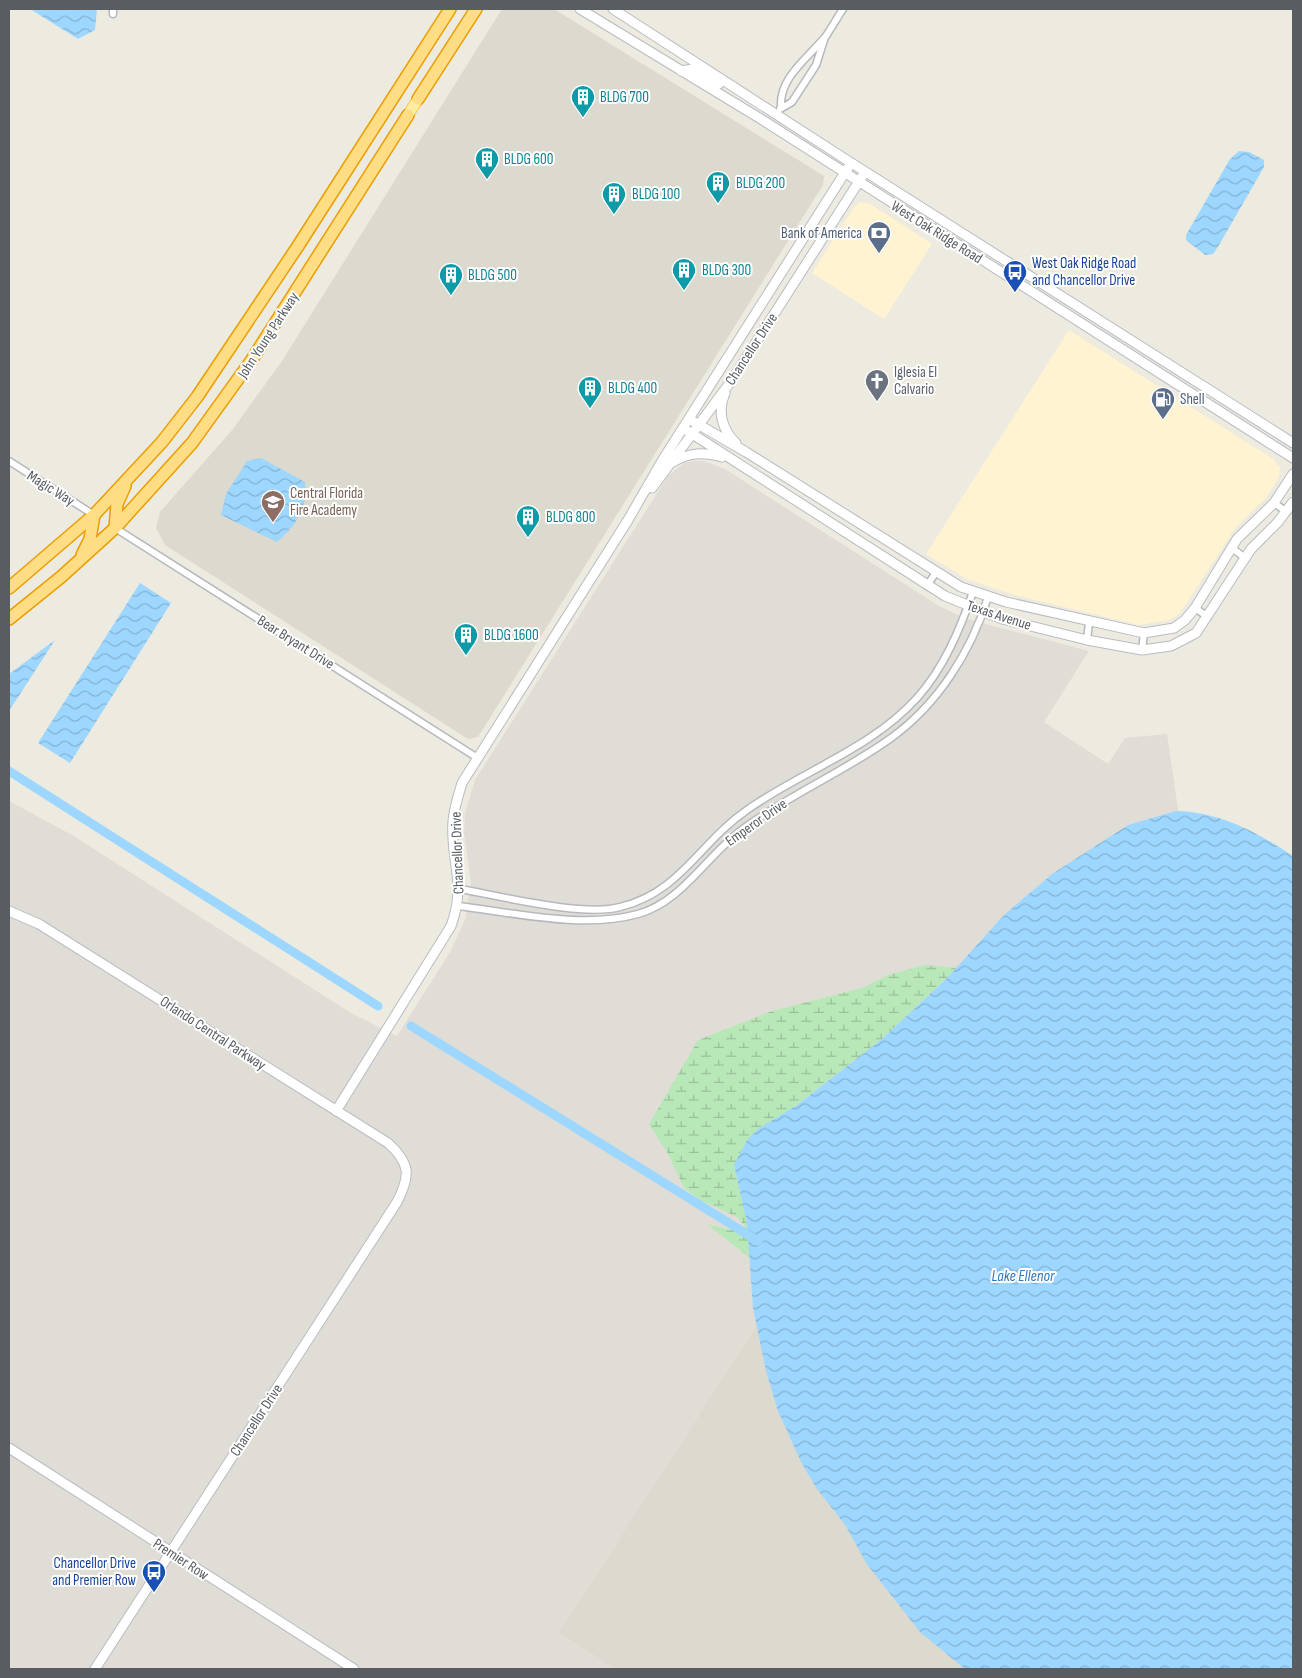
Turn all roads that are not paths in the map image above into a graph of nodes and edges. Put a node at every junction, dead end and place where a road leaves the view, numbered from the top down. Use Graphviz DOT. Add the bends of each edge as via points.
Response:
graph roads {
  1 [pos="450,9"];
  2 [pos="476,9"];
  3 [pos="580,9"];
  4 [pos="613,9"];
  5 [pos="843,9"];
  6 [pos="826,36"];
  7 [pos="681,71"];
  8 [pos="418,99"];
  9 [pos="779,111"];
  10 [pos="408,115"];
  11 [pos="851,163"];
  12 [pos="865,172"];
  13 [pos="844,173"];
  14 [pos="858,182"];
  15 [pos="1093,331"];
  16 [pos="1123,334"];
  17 [pos="732,380"];
  18 [pos="689,419"];
  19 [pos="699,425"];
  20 [pos="683,428"];
  21 [pos="692,434"];
  22 [pos="1293,443"];
  23 [pos="746,452"];
  24 [pos="1293,458"];
  25 [pos="9,460"];
  26 [pos="732,460"];
  27 [pos="668,466"];
  28 [pos="1293,474"];
  29 [pos="127,480"];
  30 [pos="1293,502"];
  31 [pos="1274,503"];
  32 [pos="1287,512"];
  33 [pos="94,515"];
  34 [pos="628,520"];
  35 [pos="115,528"];
  36 [pos="1232,548"];
  37 [pos="1245,558"];
  38 [pos="78,563"];
  39 [pos="936,572"];
  40 [pos="927,586"];
  41 [pos="9,588"];
  42 [pos="973,592"];
  43 [pos="988,597"];
  44 [pos="968,606"];
  45 [pos="1195,608"];
  46 [pos="983,612"];
  47 [pos="1208,617"];
  48 [pos="9,619"];
  49 [pos="1090,623"];
  50 [pos="1144,634"];
  51 [pos="1087,640"];
  52 [pos="1142,650"];
  53 [pos="476,757"];
  54 [pos="460,889"];
  55 [pos="458,906"];
  56 [pos="9,911"];
  57 [pos="336,1111"];
  58 [pos="406,1168"];
  59 [pos="9,1448"];
  60 [pos="171,1552"];
  61 [pos="96,1669"];
  62 [pos="354,1669"];
  1 -- 29 [label="highway, John Young Parkway" via="213,375"];
  2 -- 8 [label="highway, John Young Parkway"];
  3 -- 7 [label="street, West Oak Ridge Road"];
  4 -- 9 [label="street, West Oak Ridge Road"];
  5 -- 6 [label="street"];
  6 -- 9 [label="street" via="816,65 792,102"];
  6 -- 9 [label="street" via="804,58 780,94"];
  7 -- 9 [label="street" via="693,69 754,106"];
  7 -- 13 [label="street, West Oak Ridge Road"];
  8 -- 10 [label="main road, John Young Parkway"];
  9 -- 11 [label="street, West Oak Ridge Road"];
  10 -- 35 [label="highway, John Young Parkway" via="231,392 168,472"];
  11 -- 12 [label="street, West Oak Ridge Road"];
  11 -- 13 [label="street, Chancellor Drive"];
  12 -- 14 [label="street, Chancellor Drive"];
  12 -- 16 [label="street, West Oak Ridge Road"];
  13 -- 14 [label="street, West Oak Ridge Road"];
  13 -- 18 [label="street, Chancellor Drive"];
  14 -- 15 [label="street, West Oak Ridge Road"];
  14 -- 17 [label="street, Chancellor Drive"];
  15 -- 16 [label="street" via="1101,329 1116,338"];
  15 -- 24 [label="street, West Oak Ridge Road"];
  16 -- 22 [label="street, West Oak Ridge Road"];
  17 -- 19 [label="street, Chancellor Drive"];
  17 -- 23 [label="street" via="722,401 723,426"];
  18 -- 19 [label="street, Texas Avenue"];
  18 -- 20 [label="street, Chancellor Drive"];
  19 -- 21 [label="street, Chancellor Drive"];
  19 -- 23 [label="street, Texas Avenue"];
  20 -- 21 [label="street, Texas Avenue"];
  20 -- 34 [label="street, Chancellor Drive"];
  21 -- 26 [label="street, Texas Avenue"];
  21 -- 27 [label="street, Chancellor Drive"];
  23 -- 39 [label="street, Texas Avenue"];
  25 -- 33 [label="street, Magic Way"];
  26 -- 27 [label="street" via="698,452 683,456"];
  26 -- 40 [label="street, Texas Avenue"];
  27 -- 34 [label="street, Chancellor Drive"];
  28 -- 31 [label="street, Texas Avenue"];
  29 -- 33 [label="highway, John Young Parkway"];
  29 -- 35 [label="highway" via="117,504"];
  30 -- 32 [label="street, Texas Avenue"];
  31 -- 32 [label="street"];
  31 -- 36 [label="street, Texas Avenue" via="1251,523"];
  32 -- 37 [label="street, Texas Avenue"];
  33 -- 38 [label="highway" via="90,539"];
  33 -- 41 [label="highway, John Young Parkway"];
  34 -- 53 [label="street, Chancellor Drive"];
  35 -- 38 [label="highway, John Young Parkway"];
  35 -- 53 [label="street, Bear Bryant Drive"];
  36 -- 37 [label="street"];
  36 -- 45 [label="street, Texas Avenue"];
  37 -- 47 [label="street, Texas Avenue"];
  38 -- 48 [label="highway, John Young Parkway"];
  39 -- 40 [label="street"];
  39 -- 42 [label="street, Texas Avenue"];
  40 -- 44 [label="street, Texas Avenue"];
  42 -- 43 [label="street, Texas Avenue"];
  42 -- 44 [label="street, Emperor Drive"];
  43 -- 46 [label="street, Emperor Drive"];
  43 -- 49 [label="street, Texas Avenue"];
  44 -- 46 [label="street, Texas Avenue"];
  44 -- 54 [label="street, Emperor Drive" via="936,673 901,714 747,810 662,891 619,908 593,910"];
  45 -- 47 [label="street"];
  45 -- 50 [label="street, Texas Avenue" via="1174,628"];
  46 -- 51 [label="street, Texas Avenue"];
  46 -- 55 [label="street, Emperor Drive" via="952,674 919,714 892,738 742,829 660,905 620,919 596,921"];
  47 -- 52 [label="street, Texas Avenue" via="1186,640 1166,648"];
  49 -- 50 [label="street, Texas Avenue"];
  49 -- 51 [label="street"];
  50 -- 52 [label="street"];
  51 -- 52 [label="street, Texas Avenue"];
  53 -- 54 [label="street, Chancellor Drive" via="462,783 453,822"];
  54 -- 55 [label="street, Chancellor Drive"];
  55 -- 57 [label="street, Chancellor Drive" via="440,947"];
  56 -- 57 [label="street, Orlando Central Parkway" via="39,924"];
  57 -- 58 [label="street, Orlando Central Parkway" via="388,1143 401,1155"];
  58 -- 60 [label="street, Chancellor Drive" via="406,1184 398,1202"];
  59 -- 60 [label="street, Premier Row"];
  60 -- 61 [label="street, Chancellor Drive"];
  60 -- 62 [label="street, Premier Row"];
}
